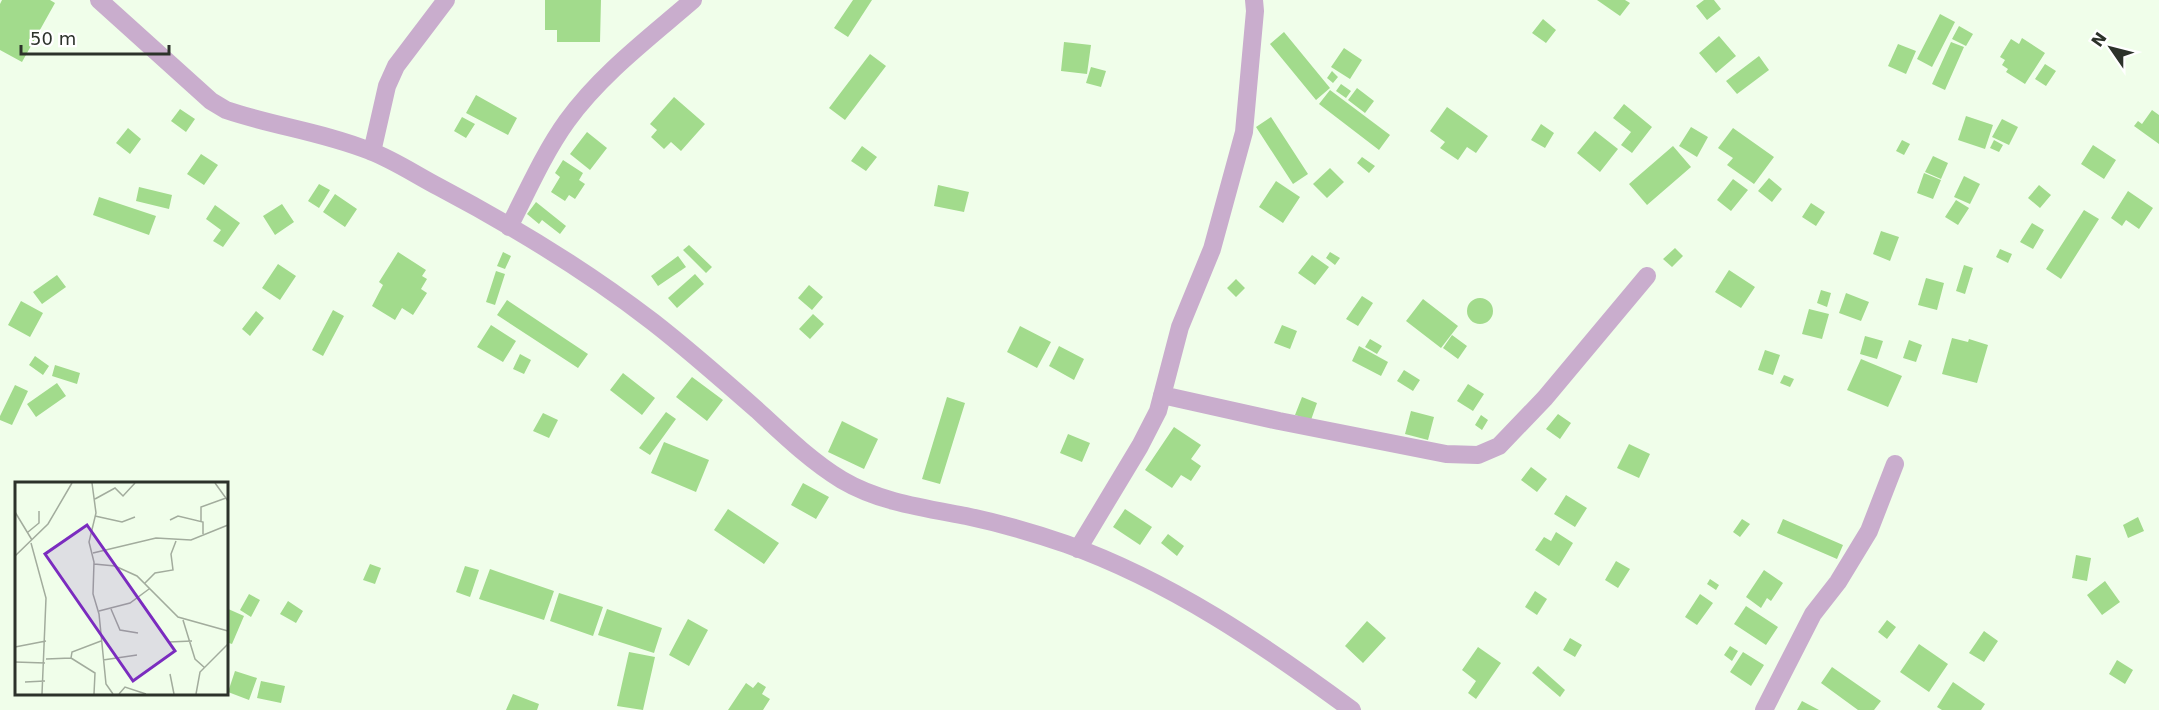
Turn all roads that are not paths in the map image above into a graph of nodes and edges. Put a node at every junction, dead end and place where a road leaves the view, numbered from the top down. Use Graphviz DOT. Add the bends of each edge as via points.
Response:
graph roads {
  1 [pos="99,0"];
  2 [pos="446,0"];
  3 [pos="693,0"];
  4 [pos="1254,0"];
  5 [pos="372,152"];
  6 [pos="509,227"];
  7 [pos="1647,276"];
  8 [pos="1162,395"];
  9 [pos="1895,464"];
  10 [pos="1078,549"];
  11 [pos="1352,710"];
  12 [pos="1764,710"];
  1 -- 5 [label="street" via="210,101 226,110"];
  2 -- 5 [label="street" via="396,66 387,86"];
  3 -- 6 [label="street" via="588,94 548,152"];
  4 -- 8 [label="street" via="1244,132 1212,249 1180,327"];
  5 -- 6 [label="street"];
  6 -- 10 [label="street" via="652,321 796,446 843,480 904,504 971,517"];
  7 -- 8 [label="street" via="1545,398 1499,446 1478,455 1446,454"];
  8 -- 10 [label="street" via="1140,446"];
  9 -- 12 [label="street" via="1869,531 1813,614"];
  10 -- 11 [label="street" via="1200,608 1298,670"];
}
